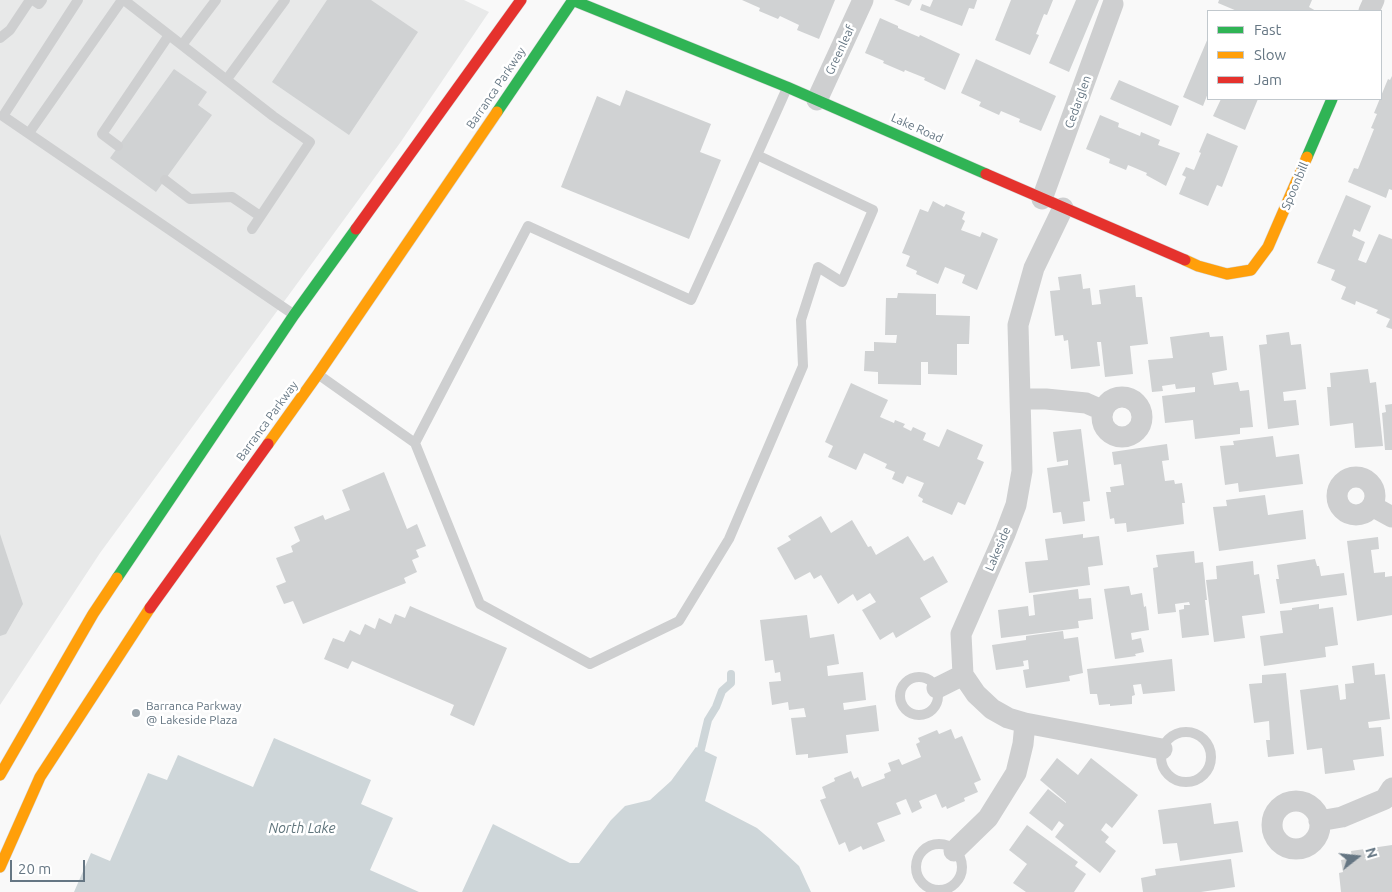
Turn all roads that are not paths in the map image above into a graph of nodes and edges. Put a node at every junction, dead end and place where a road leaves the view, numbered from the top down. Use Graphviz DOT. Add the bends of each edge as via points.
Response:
graph roads {
  1 [pos="78,0"];
  2 [pos="123,0"];
  3 [pos="216,0"];
  4 [pos="285,0"];
  5 [pos="521,0"];
  6 [pos="572,0"];
  7 [pos="864,0"];
  8 [pos="36,1"];
  9 [pos="1113,4"];
  10 [pos="169,35"];
  11 [pos="0,38"];
  12 [pos="182,45"];
  13 [pos="227,80"];
  14 [pos="787,87"];
  15 [pos="817,100"];
  16 [pos="1332,100"];
  17 [pos="29,134"];
  18 [pos="118,146"];
  19 [pos="757,154"];
  20 [pos="165,180"];
  21 [pos="1042,199"];
  22 [pos="1063,208"];
  23 [pos="260,216"];
  24 [pos="252,229"];
  25 [pos="1251,270"];
  26 [pos="294,315"];
  27 [pos="318,374"];
  28 [pos="1020,400"];
  29 [pos="1102,410"];
  30 [pos="415,443"];
  31 [pos="1372,506"];
  32 [pos="1392,517"];
  33 [pos="963,675"];
  34 [pos="937,688"];
  35 [pos="1025,723"];
  36 [pos="1162,749"];
  37 [pos="0,776"];
  38 [pos="1390,797"];
  39 [pos="1319,821"];
  40 [pos="954,851"];
  41 [pos="0,867"];
  1 -- 17 [label="lane" via="3,116"];
  2 -- 10 [label="lane"];
  2 -- 17 [label="lane"];
  3 -- 12 [label="lane"];
  4 -- 13 [label="lane"];
  5 -- 26 [label="main road"];
  6 -- 14 [label="main road, Lake Road"];
  6 -- 27 [label="main road, Barranca Parkway"];
  7 -- 15 [label="street, Greenleaf"];
  8 -- 11 [label="lane"];
  9 -- 21 [label="street, Cedarglen"];
  10 -- 12 [label="lane"];
  10 -- 18 [label="lane" via="102,134"];
  12 -- 13 [label="lane"];
  13 -- 23 [label="lane" via="310,142"];
  14 -- 15 [label="main road, Lake Road"];
  14 -- 19 [label="lane"];
  15 -- 21 [label="main road, Lake Road"];
  16 -- 25 [label="main road, Spoonbill" via="1268,247"];
  17 -- 26 [label="lane"];
  19 -- 30 [label="lane" via="691,300 528,226"];
  19 -- 30 [label="lane" via="873,210 842,282 818,267 800,320 803,366 729,539 679,621 590,664 480,604"];
  20 -- 23 [label="lane" via="190,199 232,196"];
  21 -- 22 [label="main road, Lake Road"];
  22 -- 25 [label="main road, Lake Road" via="1198,266 1228,274"];
  22 -- 28 [label="street, Lakeside" via="1034,268 1018,325"];
  23 -- 24 [label="lane"];
  26 -- 37 [label="main road" via="93,614"];
  27 -- 30 [label="lane"];
  27 -- 41 [label="main road, Barranca Parkway" via="136,628 61,744 40,777"];
  28 -- 29 [label="street" via="1076,402"];
  28 -- 33 [label="street, Lakeside" via="1022,471 1017,496 1005,534 961,634"];
  31 -- 32 [label="street"];
  33 -- 34 [label="street"];
  33 -- 35 [label="street" via="992,709"];
  35 -- 36 [label="street"];
  35 -- 40 [label="street" via="1016,773 988,818"];
  36 -- 36 [label="lane" via="1164,768 1179,781 1198,779 1210,765 1208,746 1194,733 1175,735"];
  38 -- 39 [label="street" via="1342,817"];
  40 -- 40 [label="lane" via="939,844 923,851 916,867 923,884 939,890 955,884 962,867"];
}
